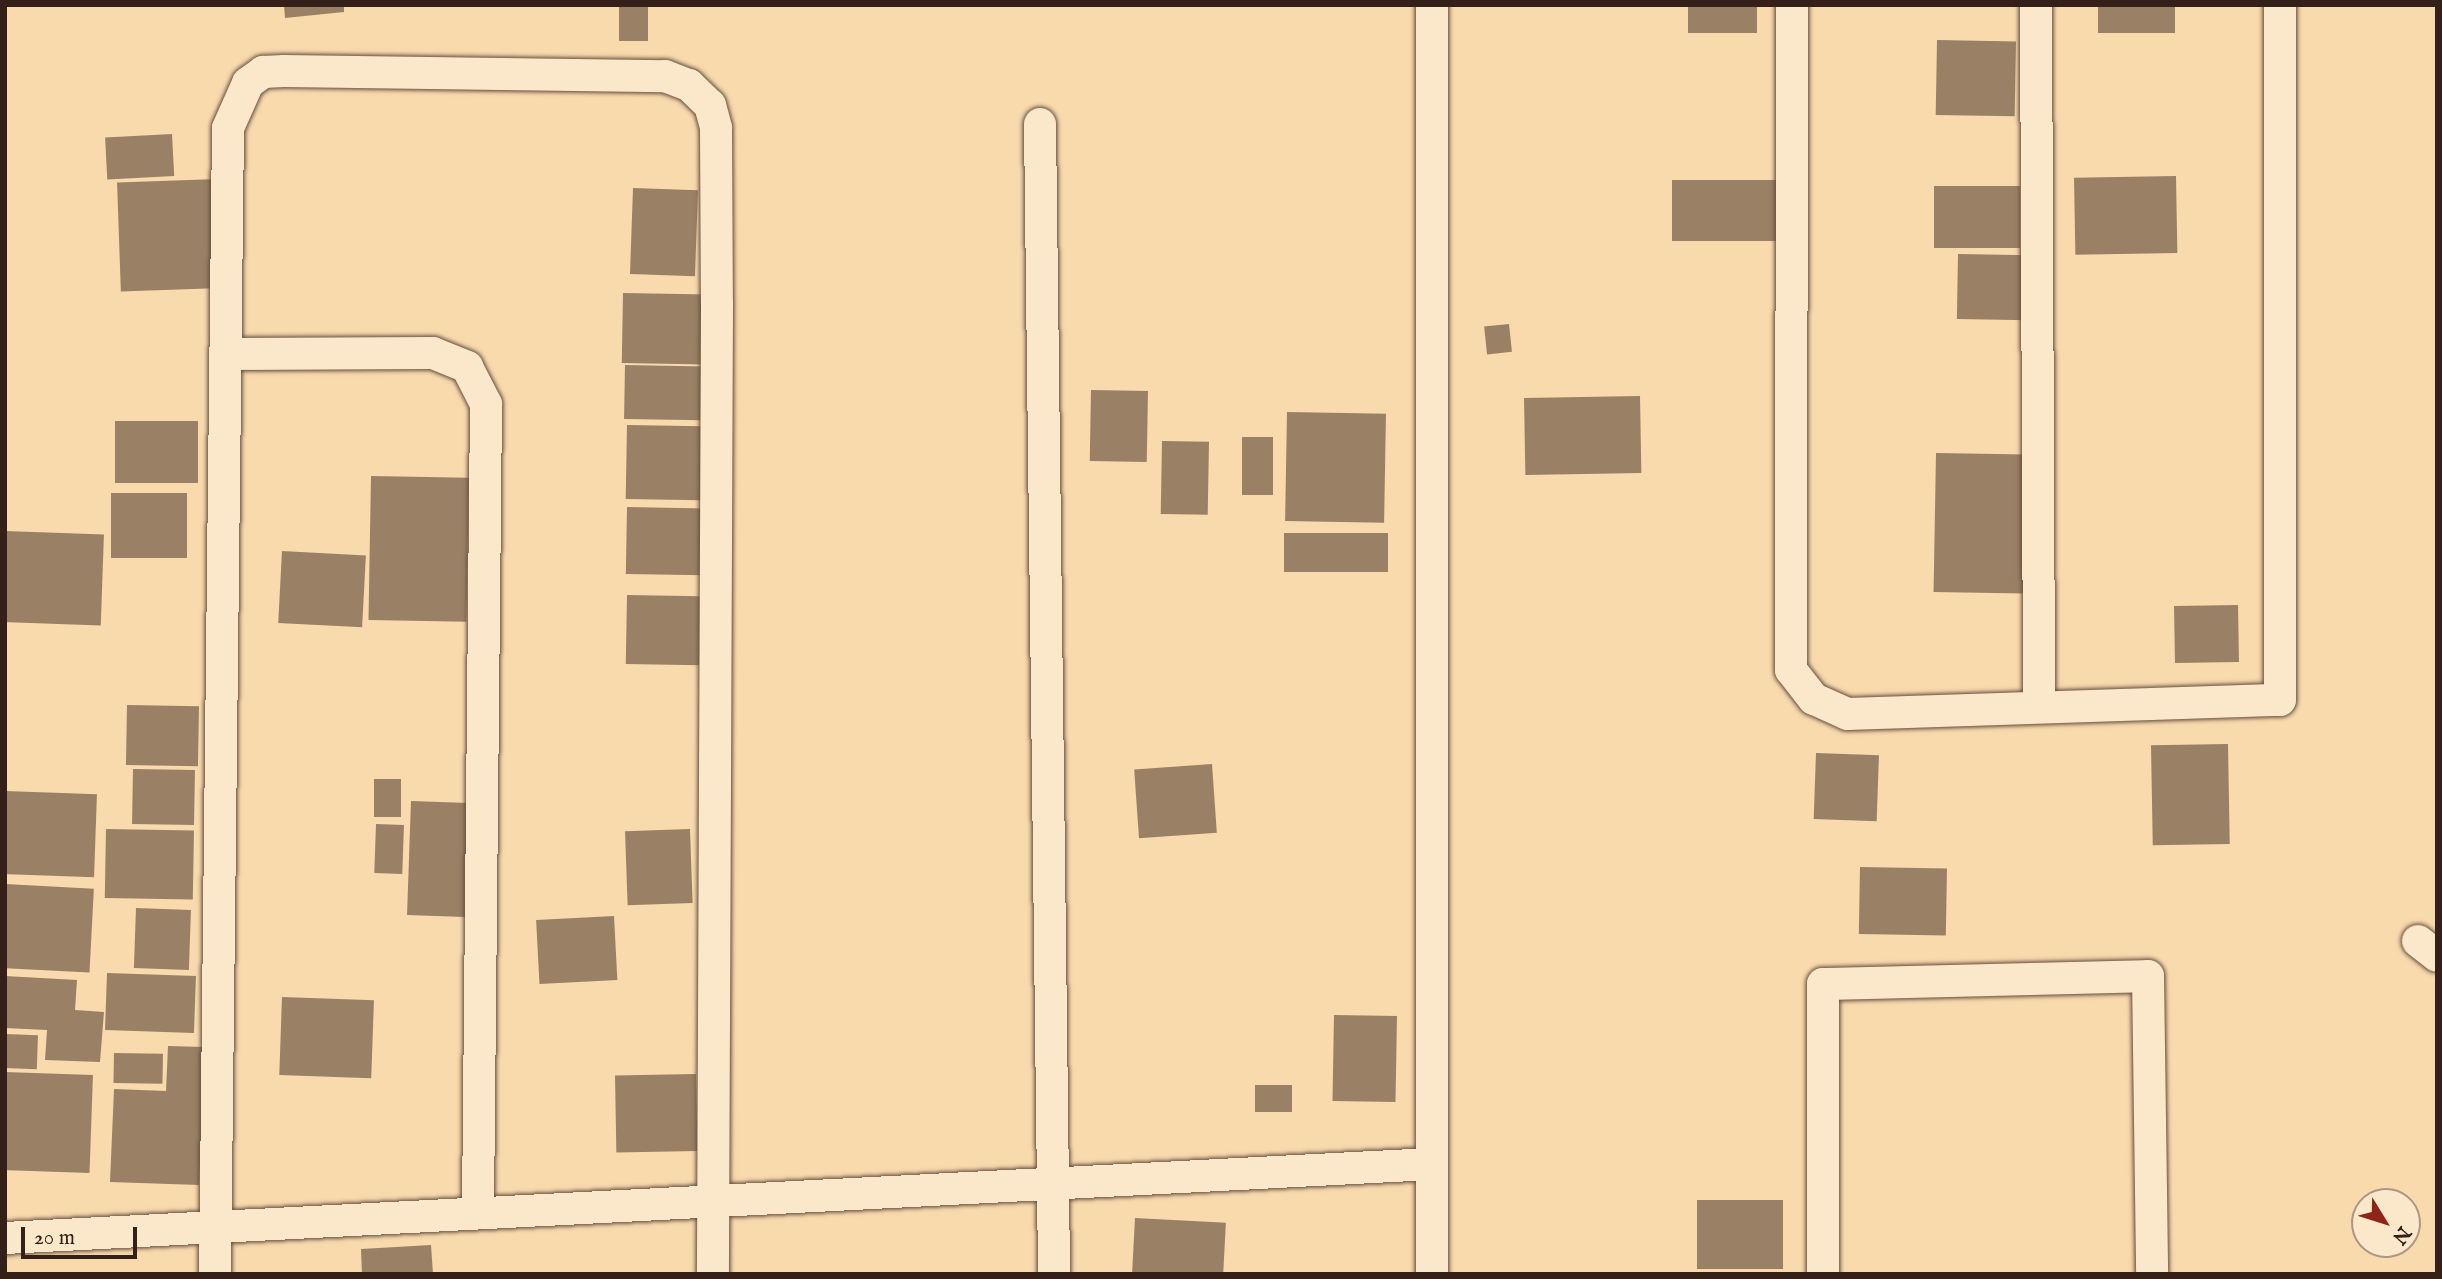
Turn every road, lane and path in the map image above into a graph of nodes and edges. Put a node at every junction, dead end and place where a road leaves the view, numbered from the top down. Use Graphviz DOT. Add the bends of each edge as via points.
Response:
graph roads {
  1 [pos="1432,5"];
  2 [pos="1792,5"];
  3 [pos="2036,5"];
  4 [pos="2280,5"];
  5 [pos="1040,124"];
  6 [pos="228,354"];
  7 [pos="2039,706"];
  8 [pos="1431,1164"];
  9 [pos="1053,1184"];
  10 [pos="714,1199"];
  11 [pos="478,1212"];
  12 [pos="214,1230"];
  13 [pos="5,1238"];
  14 [pos="215,1274"];
  15 [pos="713,1274"];
  16 [pos="1054,1274"];
  17 [pos="1432,1274"];
  18 [pos="1823,1274"];
  19 [pos="2152,1274"];
  1 -- 8 [label="street"];
  2 -- 7 [label="street" via="1791,670 1814,699 1848,714"];
  3 -- 7 [label="street"];
  4 -- 7 [label="street" via="2280,700"];
  5 -- 9 [label="street"];
  6 -- 10 [label="street" via="228,128 248,83 263,72 665,76 689,85 710,106 716,128 718,303"];
  6 -- 11 [label="street" via="433,353 467,367 486,404"];
  6 -- 12 [label="street"];
  8 -- 9 [label="street"];
  8 -- 17 [label="street"];
  9 -- 10 [label="street"];
  9 -- 16 [label="street"];
  10 -- 11 [label="street"];
  10 -- 15 [label="street"];
  11 -- 12 [label="street"];
  12 -- 13 [label="street"];
  12 -- 14 [label="street"];
  18 -- 19 [label="street" via="1824,984 2148,976"];
}
